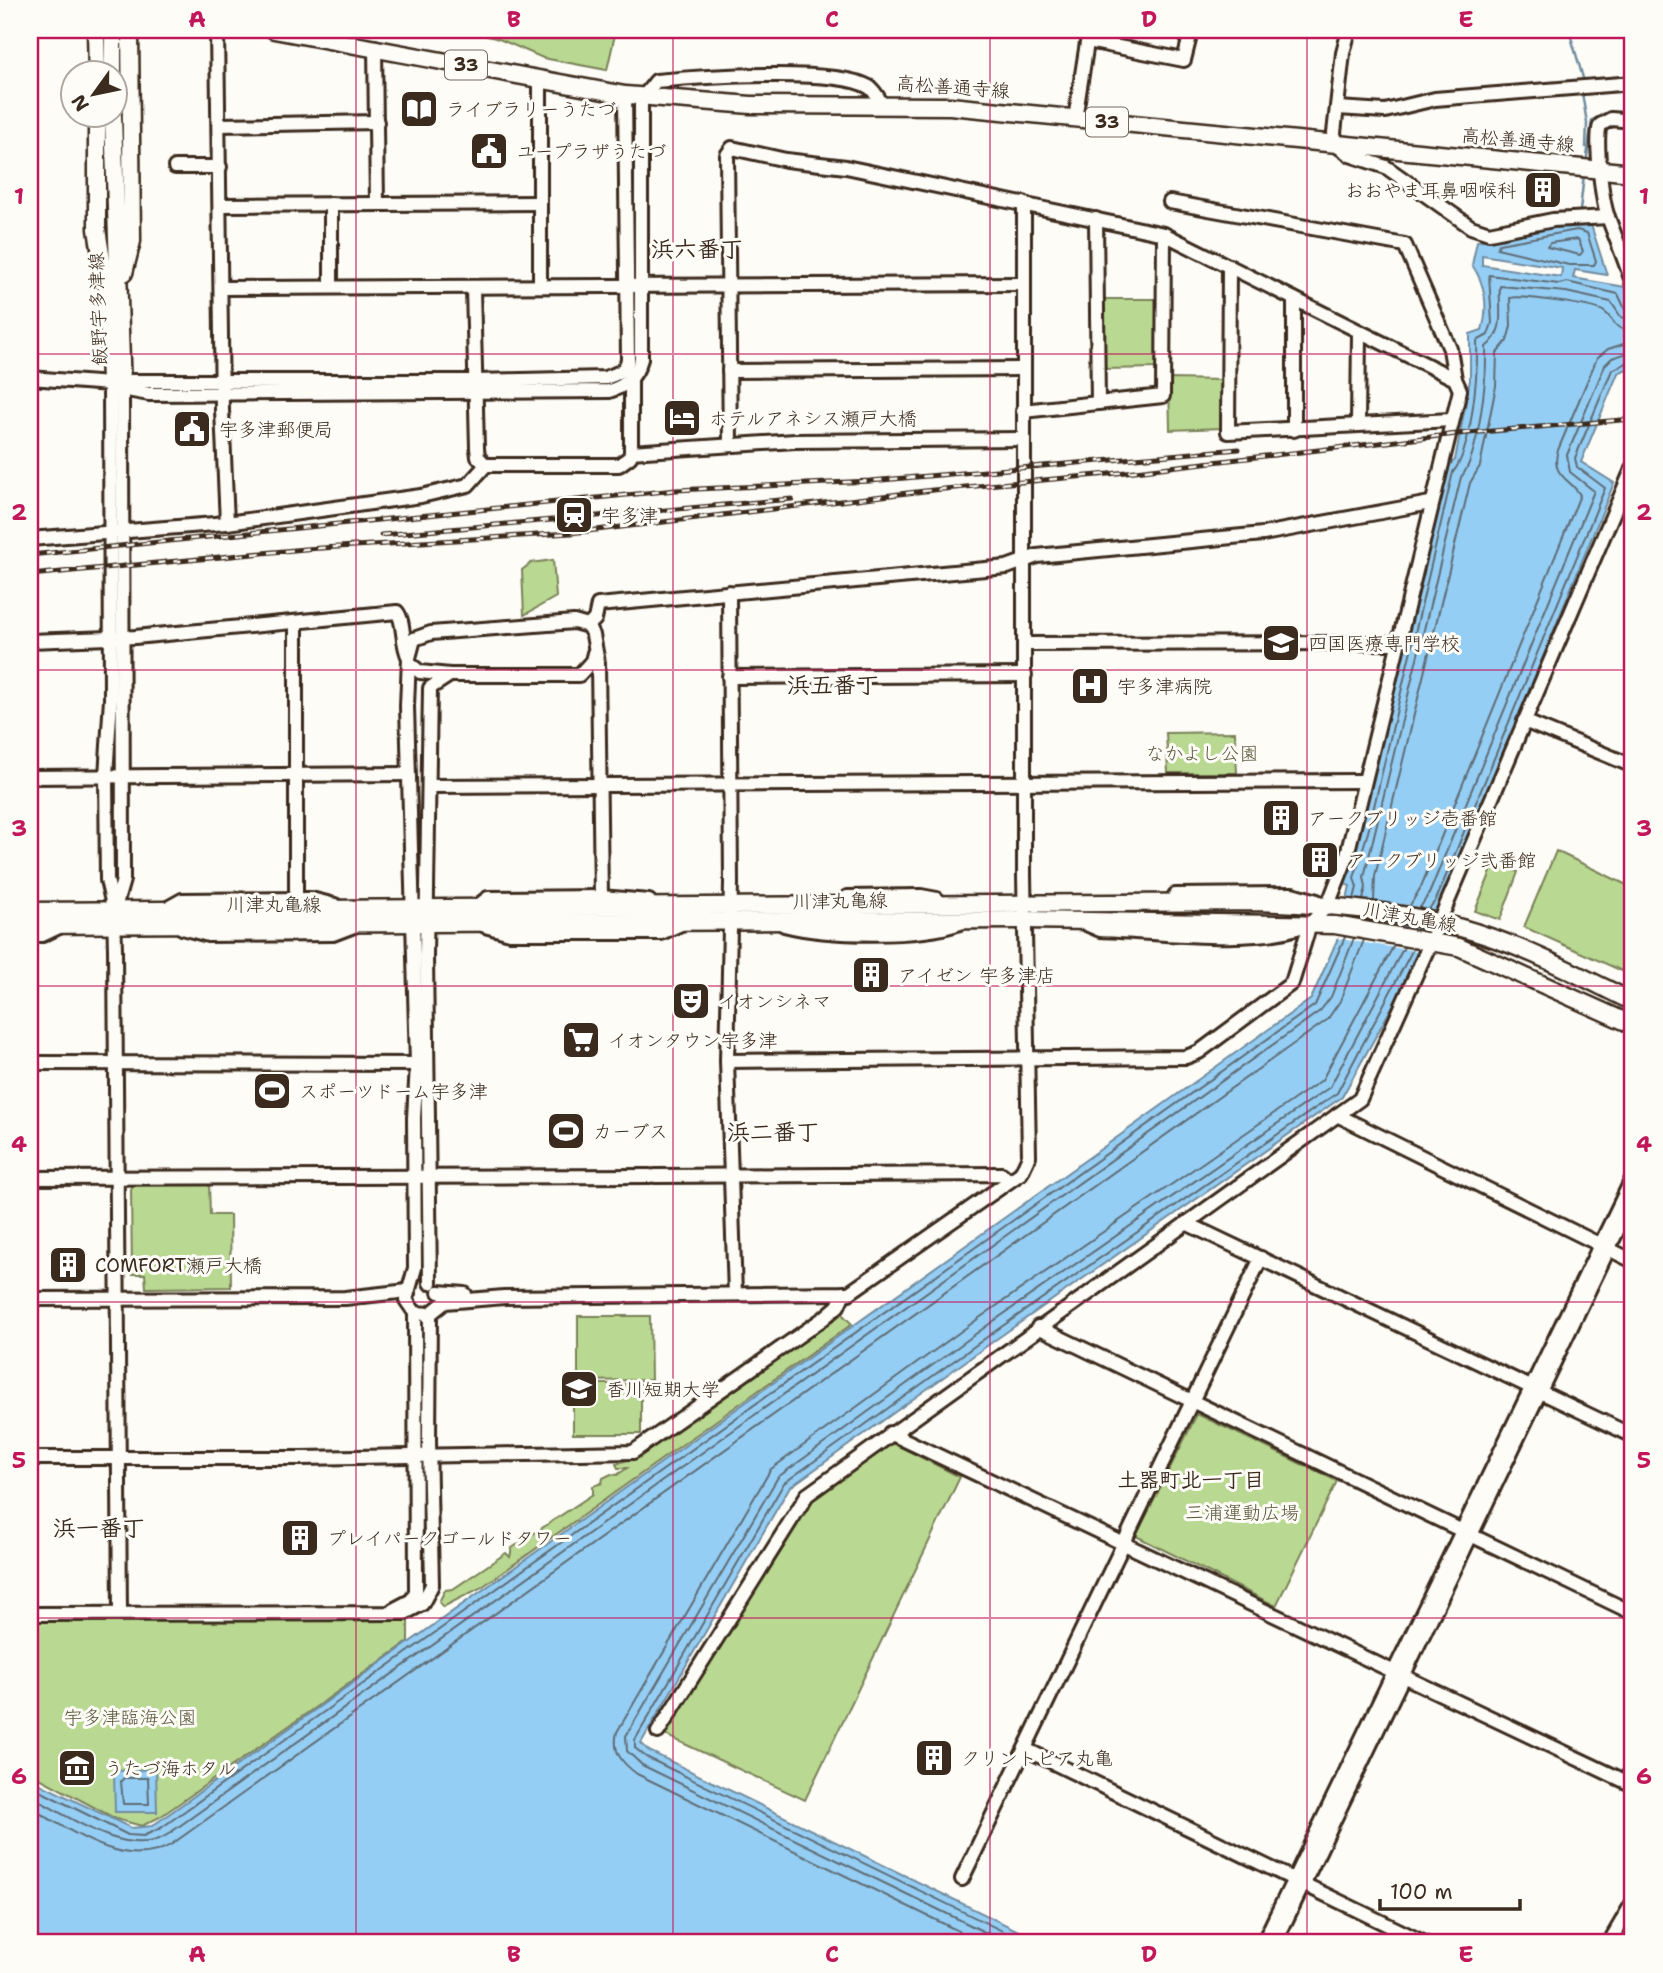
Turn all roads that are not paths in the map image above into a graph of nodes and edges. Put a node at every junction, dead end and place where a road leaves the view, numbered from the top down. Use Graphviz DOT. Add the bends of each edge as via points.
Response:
graph roads {
  1 [pos="96,30"];
  2 [pos="113,30"];
  3 [pos="130,30"];
  4 [pos="217,30"];
  5 [pos="274,30"];
  6 [pos="1349,30"];
  7 [pos="1191,32"];
  8 [pos="1088,35"];
  9 [pos="375,47"];
  10 [pos="97,60"];
  11 [pos="113,60"];
  12 [pos="540,79"];
  13 [pos="1633,83"];
  14 [pos="637,96"];
  15 [pos="882,104"];
  16 [pos="1338,108"];
  17 [pos="1075,119"];
  18 [pos="1633,121"];
  19 [pos="377,122"];
  20 [pos="219,125"];
  21 [pos="97,130"];
  22 [pos="113,130"];
  23 [pos="1336,145"];
  24 [pos="175,167"];
  25 [pos="220,167"];
  26 [pos="1600,170"];
  27 [pos="1633,173"];
  28 [pos="1170,202"];
  29 [pos="538,203"];
  30 [pos="1024,203"];
  31 [pos="331,204"];
  32 [pos="377,204"];
  33 [pos="220,205"];
  34 [pos="1608,217"];
  35 [pos="1096,219"];
  36 [pos="1164,234"];
  37 [pos="1229,266"];
  38 [pos="728,284"];
  39 [pos="1024,284"];
  40 [pos="1633,284"];
  41 [pos="540,285"];
  42 [pos="634,285"];
  43 [pos="113,286"];
  44 [pos="331,287"];
  45 [pos="223,288"];
  46 [pos="473,288"];
  47 [pos="1294,299"];
  48 [pos="1359,333"];
  49 [pos="1024,369"];
  50 [pos="729,371"];
  51 [pos="628,374"];
  52 [pos="30,378"];
  53 [pos="1455,379"];
  54 [pos="118,386"];
  55 [pos="222,387"];
  56 [pos="475,387"];
  57 [pos="1098,403"];
  58 [pos="1023,411"];
  59 [pos="1451,420"];
  60 [pos="1358,424"];
  61 [pos="1294,430"];
  62 [pos="1023,439"];
  63 [pos="730,444"];
  64 [pos="631,452"];
  65 [pos="486,465"];
  66 [pos="1633,467"];
  67 [pos="1630,485"];
  68 [pos="1430,503"];
  69 [pos="227,523"];
  70 [pos="116,533"];
  71 [pos="30,539"];
  72 [pos="1025,560"];
  73 [pos="729,592"];
  74 [pos="296,622"];
  75 [pos="588,626"];
  76 [pos="116,638"];
  77 [pos="30,641"];
  78 [pos="1398,643"];
  79 [pos="1025,644"];
  80 [pos="594,653"];
  81 [pos="409,661"];
  82 [pos="450,675"];
  83 [pos="579,675"];
  84 [pos="1025,675"];
  85 [pos="729,677"];
  86 [pos="596,688"];
  87 [pos="1524,721"];
  88 [pos="1633,766"];
  89 [pos="407,774"];
  90 [pos="298,775"];
  91 [pos="106,776"];
  92 [pos="123,776"];
  93 [pos="30,777"];
  94 [pos="1363,781"];
  95 [pos="1026,782"];
  96 [pos="429,786"];
  97 [pos="599,786"];
  98 [pos="730,786"];
  99 [pos="601,897"];
  100 [pos="296,899"];
  101 [pos="1333,905"];
  102 [pos="474,908"];
  103 [pos="671,908"];
  104 [pos="30,909"];
  105 [pos="346,909"];
  106 [pos="164,910"];
  107 [pos="1025,912"];
  108 [pos="966,913"];
  109 [pos="1076,913"];
  110 [pos="729,916"];
  111 [pos="420,917"];
  112 [pos="114,918"];
  113 [pos="1436,923"];
  114 [pos="1310,924"];
  115 [pos="30,925"];
  116 [pos="65,925"];
  117 [pos="30,935"];
  118 [pos="1429,941"];
  119 [pos="1633,1002"];
  120 [pos="1633,1025"];
  121 [pos="1026,1058"];
  122 [pos="727,1061"];
  123 [pos="30,1063"];
  124 [pos="117,1063"];
  125 [pos="422,1064"];
  126 [pos="1337,1115"];
  127 [pos="729,1175"];
  128 [pos="421,1176"];
  129 [pos="1633,1177"];
  130 [pos="30,1178"];
  131 [pos="117,1178"];
  132 [pos="1009,1181"];
  133 [pos="1633,1198"];
  134 [pos="1186,1223"];
  135 [pos="1605,1247"];
  136 [pos="1261,1258"];
  137 [pos="1633,1261"];
  138 [pos="844,1293"];
  139 [pos="735,1294"];
  140 [pos="119,1298"];
  141 [pos="411,1298"];
  142 [pos="434,1298"];
  143 [pos="30,1299"];
  144 [pos="1038,1327"];
  145 [pos="1535,1389"];
  146 [pos="1194,1401"];
  147 [pos="890,1433"];
  148 [pos="1633,1436"];
  149 [pos="429,1456"];
  150 [pos="118,1457"];
  151 [pos="415,1457"];
  152 [pos="30,1458"];
  153 [pos="1467,1533"];
  154 [pos="1124,1544"];
  155 [pos="417,1585"];
  156 [pos="432,1585"];
  157 [pos="389,1611"];
  158 [pos="121,1613"];
  159 [pos="1633,1613"];
  160 [pos="30,1614"];
  161 [pos="1398,1675"];
  162 [pos="658,1732"];
  163 [pos="1024,1749"];
  164 [pos="1633,1785"];
  165 [pos="962,1879"];
  166 [pos="1298,1882"];
  167 [pos="1633,1902"];
  168 [pos="1263,1943"];
  169 [pos="1275,1943"];
  170 [pos="1425,1943"];
  171 [pos="1609,1943"];
  1 -- 10 [label="main road"];
  2 -- 11 [label="main road"];
  3 -- 43 [label="main road" via="132,241"];
  4 -- 20 [label="street"];
  5 -- 9 [label="main road, 高松善通寺線 / 33"];
  6 -- 16 [label="street"];
  7 -- 8 [label="street" via="1184,60"];
  8 -- 17 [label="street"];
  9 -- 12 [label="main road, 高松善通寺線 / 33"];
  9 -- 19 [label="street"];
  12 -- 14 [label="main road, 高松善通寺線 / 33"];
  12 -- 29 [label="street"];
  13 -- 16 [label="street" via="1435,99 1385,111"];
  14 -- 15 [label="main road, 高松善通寺線 / 33" via="751,105"];
  14 -- 15 [label="street" via="656,81 790,75 870,87"];
  14 -- 42 [label="street"];
  15 -- 17 [label="main road, 高松善通寺線 / 33"];
  16 -- 23 [label="street"];
  17 -- 23 [label="main road, 高松善通寺線 / 33"];
  18 -- 26 [label="street" via="1611,119 1600,125"];
  19 -- 20 [label="street"];
  19 -- 32 [label="street"];
  20 -- 25 [label="street"];
  21 -- 43 [label="main road" via="97,229"];
  22 -- 43 [label="main road, 飯野宇多津線"];
  23 -- 26 [label="main road, 高松善通寺線 / 33"];
  23 -- 34 [label="street" via="1350,155 1386,167 1471,227 1489,233 1553,220"];
  24 -- 25 [label="street"];
  25 -- 33 [label="street"];
  26 -- 27 [label="main road, 高松善通寺線 / 33"];
  26 -- 34 [label="street"];
  28 -- 53 [label="street" via="1405,245 1450,349"];
  29 -- 32 [label="street"];
  29 -- 41 [label="street"];
  30 -- 35 [label="street"];
  30 -- 38 [label="street" via="732,148 727,155"];
  30 -- 39 [label="street"];
  31 -- 32 [label="street"];
  31 -- 33 [label="street"];
  31 -- 44 [label="street"];
  33 -- 45 [label="street"];
  34 -- 40 [label="street"];
  35 -- 36 [label="street"];
  35 -- 57 [label="street"];
  36 -- 37 [label="street"];
  36 -- 57 [label="street" via="1163,396"];
  37 -- 47 [label="street"];
  37 -- 61 [label="street" via="1228,432"];
  38 -- 39 [label="street"];
  38 -- 42 [label="street"];
  38 -- 50 [label="street"];
  39 -- 49 [label="street"];
  41 -- 42 [label="street"];
  41 -- 46 [label="street"];
  42 -- 51 [label="street" via="641,359"];
  43 -- 54 [label="main road, 飯野宇多津線"];
  44 -- 45 [label="street"];
  44 -- 46 [label="street"];
  45 -- 55 [label="street"];
  46 -- 56 [label="street"];
  47 -- 48 [label="street"];
  47 -- 61 [label="street"];
  48 -- 53 [label="street"];
  48 -- 60 [label="street"];
  49 -- 50 [label="street"];
  49 -- 58 [label="street"];
  50 -- 63 [label="street"];
  51 -- 56 [label="street"];
  51 -- 64 [label="street"];
  52 -- 54 [label="street"];
  53 -- 59 [label="street" via="1460,390"];
  54 -- 55 [label="street"];
  54 -- 70 [label="street"];
  55 -- 56 [label="street"];
  55 -- 69 [label="street"];
  56 -- 65 [label="street" via="477,453"];
  57 -- 58 [label="street"];
  58 -- 62 [label="street"];
  59 -- 60 [label="street"];
  59 -- 68 [label="street"];
  60 -- 61 [label="street"];
  62 -- 63 [label="street"];
  62 -- 72 [label="street"];
  63 -- 64 [label="street"];
  64 -- 65 [label="street" via="620,465"];
  65 -- 69 [label="street" via="462,488"];
  66 -- 67 [label="street"];
  67 -- 87 [label="street"];
  68 -- 72 [label="street" via="1263,534"];
  68 -- 78 [label="street"];
  69 -- 70 [label="street"];
  70 -- 71 [label="street"];
  70 -- 76 [label="street"];
  72 -- 73 [label="street" via="1007,567"];
  72 -- 79 [label="street"];
  73 -- 75 [label="street" via="598,605"];
  73 -- 85 [label="street"];
  74 -- 76 [label="street"];
  74 -- 81 [label="street" via="397,612"];
  74 -- 90 [label="street"];
  75 -- 80 [label="street"];
  75 -- 81 [label="street" via="574,622 431,633 414,639"];
  76 -- 77 [label="street"];
  76 -- 91 [label="street"];
  76 -- 92 [label="street"];
  78 -- 79 [label="street"];
  78 -- 94 [label="street"];
  79 -- 84 [label="street"];
  80 -- 83 [label="street"];
  80 -- 86 [label="street"];
  81 -- 82 [label="street" via="420,672"];
  81 -- 89 [label="street"];
  82 -- 83 [label="street"];
  82 -- 96 [label="street" via="435,682 428,696"];
  83 -- 86 [label="street"];
  84 -- 85 [label="street"];
  84 -- 95 [label="street"];
  85 -- 98 [label="street"];
  86 -- 97 [label="street"];
  87 -- 88 [label="street"];
  87 -- 113 [label="street"];
  89 -- 90 [label="street"];
  89 -- 111 [label="street"];
  90 -- 92 [label="street"];
  90 -- 100 [label="street"];
  91 -- 92 [label="street"];
  91 -- 93 [label="street"];
  91 -- 112 [label="street" via="107,880"];
  92 -- 112 [label="street" via="123,880"];
  94 -- 95 [label="street"];
  94 -- 101 [label="street"];
  95 -- 98 [label="street"];
  95 -- 107 [label="street"];
  96 -- 97 [label="street"];
  96 -- 111 [label="street"];
  97 -- 98 [label="street"];
  97 -- 99 [label="street"];
  98 -- 110 [label="street"];
  99 -- 102 [label="street" via="488,898"];
  99 -- 103 [label="street" via="645,899"];
  100 -- 105 [label="street"];
  100 -- 106 [label="street" via="182,900"];
  101 -- 109 [label="main road, 川津丸亀線"];
  101 -- 113 [label="main road, 川津丸亀線"];
  101 -- 114 [label="street"];
  102 -- 103 [label="main road, 川津丸亀線"];
  102 -- 111 [label="main road, 川津丸亀線"];
  103 -- 110 [label="main road, 川津丸亀線"];
  104 -- 112 [label="main road, 川津丸亀線"];
  105 -- 106 [label="main road, 川津丸亀線"];
  105 -- 111 [label="main road, 川津丸亀線"];
  106 -- 112 [label="main road, 川津丸亀線"];
  107 -- 108 [label="main road, 川津丸亀線"];
  107 -- 109 [label="main road, 川津丸亀線"];
  107 -- 121 [label="street"];
  108 -- 110 [label="main road, 川津丸亀線" via="777,923"];
  108 -- 110 [label="main road, 川津丸亀線" via="768,907"];
  109 -- 114 [label="main road, 川津丸亀線"];
  110 -- 111 [label="main road, 川津丸亀線" via="681,924 481,925"];
  110 -- 122 [label="street"];
  111 -- 112 [label="main road, 川津丸亀線" via="357,924 176,926"];
  111 -- 125 [label="street"];
  112 -- 116 [label="main road, 川津丸亀線"];
  112 -- 124 [label="street"];
  113 -- 118 [label="street"];
  113 -- 119 [label="main road, 川津丸亀線" via="1532,954"];
  114 -- 118 [label="main road, 川津丸亀線"];
  114 -- 121 [label="street" via="1293,983 1194,1055"];
  115 -- 116 [label="main road, 川津丸亀線"];
  116 -- 117 [label="street"];
  118 -- 120 [label="main road, 川津丸亀線" via="1459,947"];
  118 -- 126 [label="street" via="1360,1099"];
  121 -- 122 [label="street"];
  121 -- 132 [label="street" via="1028,1156 1021,1173"];
  122 -- 127 [label="street"];
  123 -- 124 [label="street"];
  124 -- 125 [label="street"];
  124 -- 131 [label="street"];
  125 -- 128 [label="street"];
  126 -- 134 [label="street"];
  126 -- 135 [label="street"];
  127 -- 128 [label="street"];
  127 -- 132 [label="street" via="1002,1174"];
  127 -- 139 [label="street"];
  128 -- 131 [label="street"];
  128 -- 141 [label="street"];
  128 -- 142 [label="street"];
  129 -- 135 [label="street"];
  130 -- 131 [label="street"];
  131 -- 140 [label="street"];
  132 -- 138 [label="street"];
  133 -- 135 [label="street"];
  134 -- 136 [label="street"];
  134 -- 144 [label="street"];
  135 -- 137 [label="street"];
  135 -- 145 [label="street"];
  136 -- 145 [label="street"];
  136 -- 146 [label="street"];
  138 -- 139 [label="street"];
  138 -- 149 [label="street" via="824,1318 637,1451"];
  139 -- 142 [label="street"];
  140 -- 141 [label="street"];
  140 -- 143 [label="street"];
  140 -- 150 [label="street"];
  141 -- 142 [label="street"];
  141 -- 142 [label="street" via="421,1281"];
  141 -- 151 [label="street"];
  142 -- 149 [label="street"];
  144 -- 146 [label="street"];
  144 -- 147 [label="street"];
  145 -- 148 [label="street"];
  145 -- 153 [label="street"];
  146 -- 153 [label="street"];
  146 -- 154 [label="street"];
  147 -- 154 [label="street"];
  147 -- 162 [label="street" via="807,1494"];
  149 -- 151 [label="street"];
  149 -- 156 [label="street"];
  150 -- 151 [label="street"];
  150 -- 152 [label="street"];
  150 -- 158 [label="street"];
  151 -- 155 [label="street"];
  153 -- 159 [label="street"];
  153 -- 161 [label="street"];
  154 -- 161 [label="street"];
  154 -- 163 [label="street"];
  155 -- 156 [label="street"];
  155 -- 157 [label="street" via="412,1600"];
  156 -- 157 [label="street" via="415,1610"];
  157 -- 158 [label="street"];
  158 -- 160 [label="street"];
  161 -- 164 [label="street"];
  161 -- 166 [label="street"];
  163 -- 165 [label="street"];
  163 -- 166 [label="street"];
  166 -- 168 [label="street"];
  166 -- 169 [label="street"];
  166 -- 170 [label="street"];
  167 -- 171 [label="street"];
}
